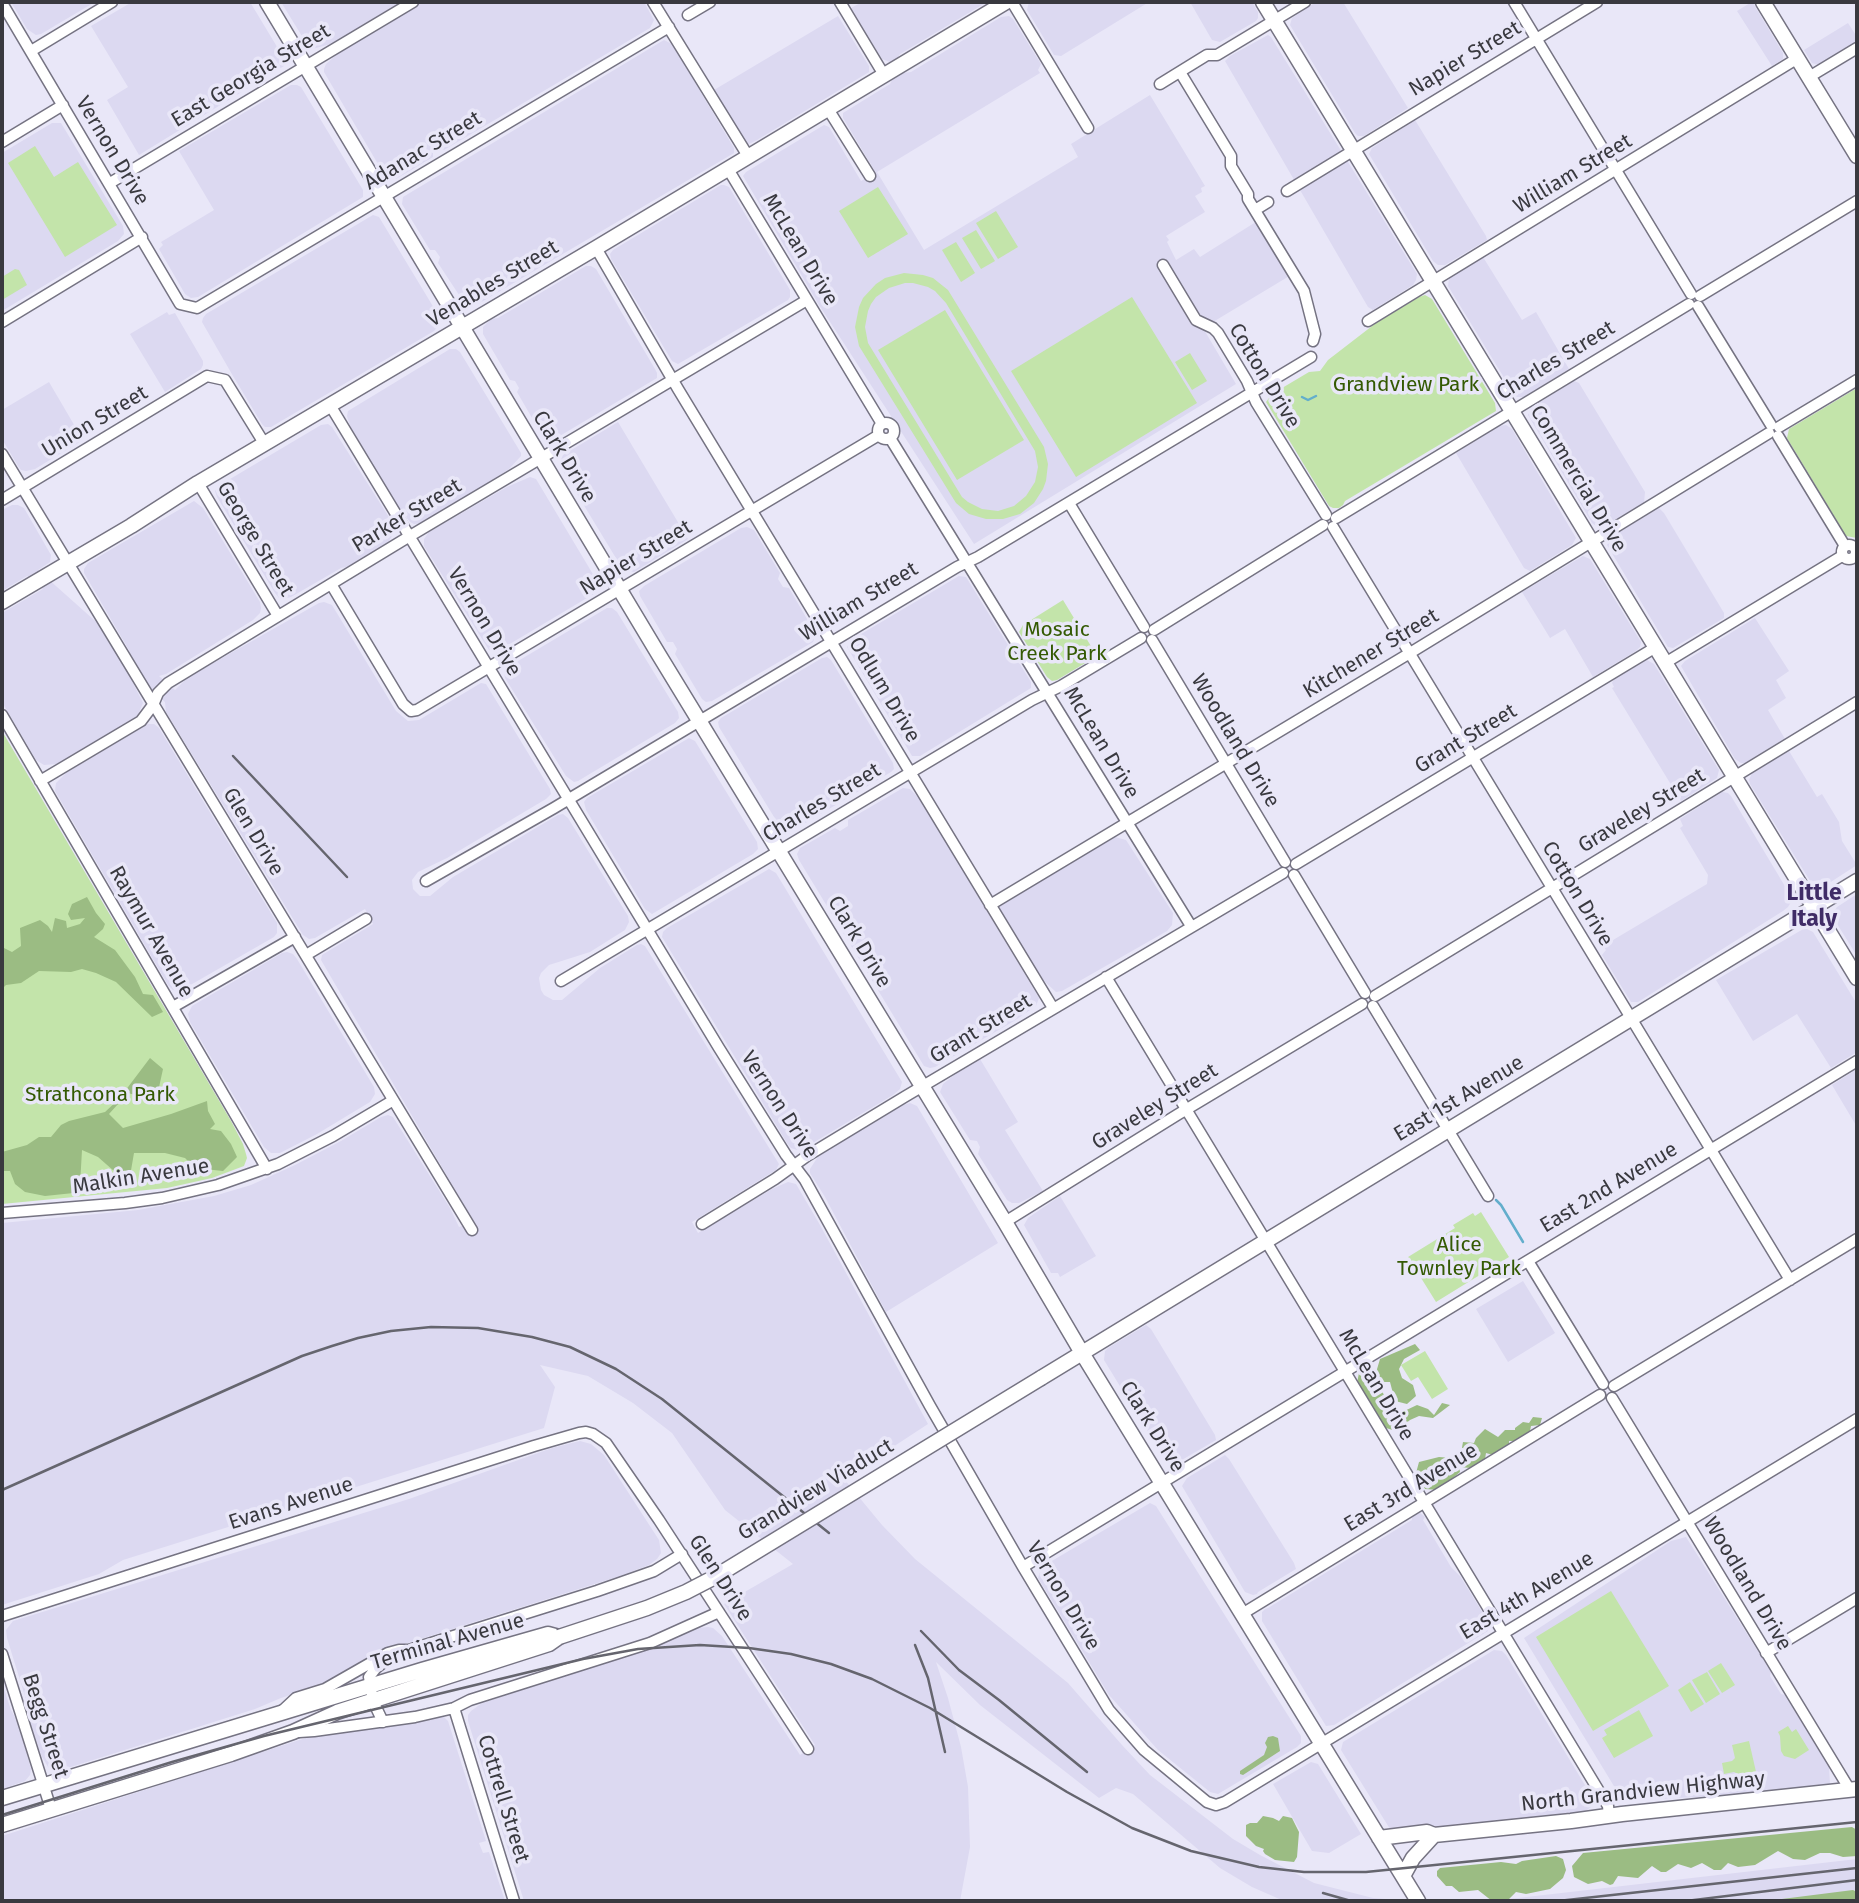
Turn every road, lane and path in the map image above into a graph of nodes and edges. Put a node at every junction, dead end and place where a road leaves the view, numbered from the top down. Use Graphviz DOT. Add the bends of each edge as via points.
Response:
graph roads {
  1 [pos="112,2"];
  2 [pos="267,2"];
  3 [pos="413,2"];
  4 [pos="653,2"];
  5 [pos="710,2"];
  6 [pos="840,2"];
  7 [pos="1006,2"];
  8 [pos="1012,2"];
  9 [pos="1263,2"];
  10 [pos="1305,2"];
  11 [pos="1514,2"];
  12 [pos="1598,2"];
  13 [pos="1763,2"];
  14 [pos="2,3"];
  15 [pos="688,15"];
  16 [pos="1275,20"];
  17 [pos="669,27"];
  18 [pos="1537,38"];
  19 [pos="1857,48"];
  20 [pos="30,51"];
  21 [pos="1798,58"];
  22 [pos="306,66"];
  23 [pos="1180,72"];
  24 [pos="884,75"];
  25 [pos="1809,77"];
  26 [pos="1160,84"];
  27 [pos="63,105"];
  28 [pos="828,109"];
  29 [pos="1088,128"];
  30 [pos="2,142"];
  31 [pos="1353,150"];
  32 [pos="748,156"];
  33 [pos="1857,156"];
  34 [pos="728,169"];
  35 [pos="1616,170"];
  36 [pos="870,176"];
  37 [pos="110,183"];
  38 [pos="384,197"];
  39 [pos="1857,201"];
  40 [pos="1255,210"];
  41 [pos="142,237"];
  42 [pos="596,248"];
  43 [pos="1163,265"];
  44 [pos="1433,281"];
  45 [pos="807,300"];
  46 [pos="1695,300"];
  47 [pos="197,308"];
  48 [pos="1368,321"];
  49 [pos="2,322"];
  50 [pos="462,327"];
  51 [pos="1313,341"];
  52 [pos="1311,357"];
  53 [pos="673,380"];
  54 [pos="1857,380"];
  55 [pos="1252,392"];
  56 [pos="330,405"];
  57 [pos="1512,410"];
  58 [pos="1774,430"];
  59 [pos="884,432"];
  60 [pos="264,443"];
  61 [pos="2,454"];
  62 [pos="541,459"];
  63 [pos="198,482"];
  64 [pos="22,488"];
  65 [pos="2,500"];
  66 [pos="1069,503"];
  67 [pos="753,511"];
  68 [pos="1329,521"];
  69 [pos="410,536"];
  70 [pos="1592,542"];
  71 [pos="1851,554"];
  72 [pos="967,562"];
  73 [pos="68,563"];
  74 [pos="331,584"];
  75 [pos="620,590"];
  76 [pos="2,602"];
  77 [pos="278,616"];
  78 [pos="1147,634"];
  79 [pos="832,641"];
  80 [pos="1656,647"];
  81 [pos="1410,653"];
  82 [pos="1665,663"];
  83 [pos="490,668"];
  84 [pos="1047,692"];
  85 [pos="1857,702"];
  86 [pos="153,705"];
  87 [pos="2,715"];
  88 [pos="699,720"];
  89 [pos="1472,758"];
  90 [pos="1227,764"];
  91 [pos="911,773"];
  92 [pos="1735,777"];
  93 [pos="40,781"];
  94 [pos="568,799"];
  95 [pos="1127,822"];
  96 [pos="779,851"];
  97 [pos="1290,869"];
  98 [pos="426,881"];
  99 [pos="1857,881"];
  100 [pos="1551,888"];
  101 [pos="990,905"];
  102 [pos="1814,907"];
  103 [pos="366,919"];
  104 [pos="1191,926"];
  105 [pos="647,929"];
  106 [pos="295,937"];
  107 [pos="306,955"];
  108 [pos="1106,977"];
  109 [pos="1857,978"];
  110 [pos="561,981"];
  111 [pos="1369,1000"];
  112 [pos="173,1007"];
  113 [pos="1053,1008"];
  114 [pos="1631,1018"];
  115 [pos="1857,1061"];
  116 [pos="922,1086"];
  117 [pos="392,1101"];
  118 [pos="1187,1109"];
  119 [pos="1449,1130"];
  120 [pos="1711,1149"];
  121 [pos="794,1166"];
  122 [pos="267,1168"];
  123 [pos="1488,1196"];
  124 [pos="2,1213"];
  125 [pos="1005,1222"];
  126 [pos="702,1224"];
  127 [pos="472,1230"];
  128 [pos="1857,1240"];
  129 [pos="1266,1241"];
  130 [pos="1528,1261"];
  131 [pos="1790,1280"];
  132 [pos="1082,1353"];
  133 [pos="1345,1371"];
  134 [pos="1607,1391"];
  135 [pos="1857,1419"];
  136 [pos="593,1434"];
  137 [pos="1162,1483"];
  138 [pos="1424,1502"];
  139 [pos="1687,1522"];
  140 [pos="682,1555"];
  141 [pos="1023,1567"];
  142 [pos="1857,1598"];
  143 [pos="719,1612"];
  144 [pos="1242,1614"];
  145 [pos="2,1616"];
  146 [pos="1504,1633"];
  147 [pos="559,1637"];
  148 [pos="409,1650"];
  149 [pos="1766,1653"];
  150 [pos="2,1654"];
  151 [pos="371,1693"];
  152 [pos="454,1708"];
  153 [pos="279,1713"];
  154 [pos="383,1722"];
  155 [pos="293,1732"];
  156 [pos="1322,1743"];
  157 [pos="808,1749"];
  158 [pos="43,1785"];
  159 [pos="1854,1790"];
  160 [pos="2,1798"];
  161 [pos="1216,1805"];
  162 [pos="51,1809"];
  163 [pos="1609,1816"];
  164 [pos="2,1825"];
  165 [pos="1434,1835"];
  166 [pos="1379,1838"];
  167 [pos="1403,1876"];
  168 [pos="514,1901"];
  169 [pos="1418,1901"];
  1 -- 20 [label="street"];
  2 -- 22 [label="main road, Clark Drive"];
  3 -- 22 [label="street, East Georgia Street"];
  4 -- 17 [label="street"];
  5 -- 15 [label="street"];
  6 -- 24 [label="street"];
  7 -- 24 [label="main road, Venables Street"];
  8 -- 29 [label="street"];
  9 -- 16 [label="main road, Commercial Drive"];
  10 -- 16 [label="street"];
  11 -- 18 [label="street"];
  12 -- 18 [label="street, Napier Street"];
  13 -- 21 [label="main road"];
  14 -- 20 [label="street, Vernon Drive"];
  16 -- 23 [label="street"];
  16 -- 31 [label="main road, Commercial Drive"];
  17 -- 32 [label="street"];
  17 -- 38 [label="street, Adanac Street"];
  18 -- 31 [label="street, Napier Street"];
  18 -- 35 [label="street"];
  19 -- 25 [label="street"];
  20 -- 27 [label="street, Vernon Drive"];
  21 -- 25 [label="main road"];
  21 -- 35 [label="street, William Street"];
  22 -- 37 [label="street, East Georgia Street"];
  22 -- 38 [label="main road, Clark Drive"];
  23 -- 26 [label="street"];
  23 -- 40 [label="street" via="1231,156 1231,166"];
  24 -- 28 [label="main road, Venables Street"];
  25 -- 33 [label="main road"];
  27 -- 30 [label="street"];
  27 -- 37 [label="street, Vernon Drive"];
  28 -- 32 [label="main road, Venables Street"];
  28 -- 36 [label="street"];
  31 -- 40 [label="street, Napier Street"];
  31 -- 44 [label="main road, Commercial Drive"];
  32 -- 34 [label="main road, Venables Street"];
  34 -- 42 [label="main road, Venables Street"];
  34 -- 45 [label="street, McLean Drive"];
  35 -- 44 [label="street, William Street"];
  35 -- 46 [label="street"];
  37 -- 41 [label="street, Vernon Drive"];
  38 -- 47 [label="street, Adanac Street"];
  38 -- 50 [label="main road, Clark Drive"];
  39 -- 46 [label="street, Charles Street"];
  40 -- 51 [label="street" via="1304,291"];
  41 -- 47 [label="street, Vernon Drive" via="180,304"];
  41 -- 49 [label="street"];
  42 -- 50 [label="main road, Venables Street"];
  42 -- 53 [label="street, Odlum Drive"];
  43 -- 55 [label="street, Cotton Drive" via="1196,320 1218,333"];
  44 -- 48 [label="street, William Street"];
  44 -- 57 [label="main road, Commercial Drive"];
  45 -- 53 [label="street, Parker Street"];
  45 -- 59 [label="street, McLean Drive"];
  46 -- 57 [label="street, Charles Street"];
  46 -- 58 [label="street"];
  50 -- 56 [label="main road, Venables Street"];
  50 -- 62 [label="main road, Clark Drive"];
  52 -- 55 [label="street, William Street"];
  53 -- 62 [label="street, Parker Street"];
  53 -- 67 [label="street, Odlum Drive"];
  54 -- 58 [label="street, Kitchener Street"];
  55 -- 66 [label="street, William Street"];
  55 -- 68 [label="street, Cotton Drive"];
  56 -- 60 [label="main road, Venables Street"];
  56 -- 69 [label="street, Vernon Drive"];
  57 -- 68 [label="street, Charles Street"];
  57 -- 70 [label="main road, Commercial Drive"];
  58 -- 70 [label="street, Kitchener Street"];
  58 -- 71 [label="street"];
  59 -- 67 [label="street, Napier Street"];
  59 -- 72 [label="street, McLean Drive"];
  60 -- 63 [label="main road, Venables Street"];
  60 -- 64 [label="street, Union Street" via="225,380 208,376"];
  61 -- 64 [label="street, Glen Drive"];
  62 -- 69 [label="street, Parker Street"];
  62 -- 75 [label="main road, Clark Drive"];
  63 -- 73 [label="main road, Venables Street"];
  63 -- 77 [label="street, George Street"];
  64 -- 65 [label="street, Union Street"];
  64 -- 73 [label="street, Glen Drive"];
  66 -- 72 [label="street, William Street"];
  66 -- 78 [label="street, Woodland Drive"];
  67 -- 75 [label="street, Napier Street"];
  67 -- 79 [label="street, Odlum Drive"];
  68 -- 78 [label="street, Charles Street"];
  68 -- 81 [label="street, Cotton Drive"];
  69 -- 74 [label="street, Parker Street"];
  69 -- 83 [label="street, Vernon Drive"];
  70 -- 80 [label="main road, Commercial Drive"];
  70 -- 81 [label="street, Kitchener Street"];
  71 -- 82 [label="street"];
  72 -- 79 [label="street, William Street"];
  72 -- 84 [label="street, McLean Drive"];
  73 -- 76 [label="main road, Venables Street"];
  73 -- 86 [label="street, Glen Drive"];
  74 -- 77 [label="street, Parker Street"];
  74 -- 83 [label="street, Napier Street" via="403,704 411,710 423,708"];
  75 -- 83 [label="street, Napier Street"];
  75 -- 88 [label="main road, Clark Drive"];
  77 -- 86 [label="street, Parker Street" via="168,683"];
  78 -- 84 [label="street, Charles Street"];
  78 -- 90 [label="street, Woodland Drive"];
  79 -- 88 [label="street, William Street"];
  79 -- 91 [label="street, Odlum Drive"];
  80 -- 82 [label="main road, Commercial Drive"];
  80 -- 89 [label="street, Grant Street"];
  81 -- 89 [label="street, Cotton Drive"];
  81 -- 90 [label="street, Kitchener Street"];
  82 -- 92 [label="main road, Commercial Drive"];
  83 -- 94 [label="street, Vernon Drive"];
  84 -- 91 [label="street, Charles Street"];
  84 -- 95 [label="street, McLean Drive"];
  85 -- 92 [label="street, Graveley Street"];
  86 -- 93 [label="street, Parker Street" via="141,721"];
  86 -- 106 [label="street, Glen Drive"];
  87 -- 93 [label="street, Raymur Avenue"];
  88 -- 94 [label="street, William Street"];
  88 -- 96 [label="main road, Clark Drive"];
  89 -- 97 [label="street, Grant Street"];
  89 -- 100 [label="street, Cotton Drive"];
  90 -- 95 [label="street, Kitchener Street"];
  90 -- 97 [label="street, Woodland Drive"];
  91 -- 96 [label="street, Charles Street"];
  91 -- 101 [label="street, Odlum Drive"];
  92 -- 100 [label="street, Graveley Street"];
  92 -- 102 [label="main road, Commercial Drive"];
  93 -- 112 [label="street, Raymur Avenue"];
  94 -- 98 [label="street, William Street"];
  94 -- 105 [label="street, Vernon Drive"];
  95 -- 101 [label="street, Kitchener Street"];
  95 -- 104 [label="street, McLean Drive"];
  96 -- 105 [label="street, Charles Street"];
  96 -- 116 [label="main road, Clark Drive"];
  97 -- 104 [label="street, Grant Street"];
  97 -- 111 [label="street, Woodland Drive"];
  99 -- 102 [label="main road, East 1st Avenue"];
  100 -- 111 [label="street, Graveley Street"];
  100 -- 114 [label="street, Cotton Drive"];
  101 -- 113 [label="street, Odlum Drive"];
  102 -- 109 [label="main road, Commercial Drive"];
  102 -- 114 [label="main road, East 1st Avenue"];
  103 -- 107 [label="street"];
  104 -- 108 [label="street, Grant Street"];
  105 -- 110 [label="street, Charles Street"];
  105 -- 121 [label="street, Vernon Drive"];
  106 -- 107 [label="street, Glen Drive"];
  106 -- 112 [label="street"];
  107 -- 117 [label="street, Glen Drive"];
  108 -- 113 [label="street, Grant Street"];
  108 -- 118 [label="street, McLean Drive"];
  111 -- 118 [label="street, Graveley Street"];
  111 -- 119 [label="street, Woodland Drive"];
  112 -- 122 [label="street, Raymur Avenue"];
  113 -- 116 [label="street, Grant Street"];
  114 -- 119 [label="main road, East 1st Avenue"];
  114 -- 120 [label="street, Cotton Drive"];
  115 -- 120 [label="street, East 2nd Avenue"];
  116 -- 121 [label="street, Grant Street"];
  116 -- 125 [label="main road, Clark Drive"];
  117 -- 122 [label="street, Malkin Avenue"];
  117 -- 127 [label="street, Glen Drive"];
  118 -- 125 [label="street, Graveley Street"];
  118 -- 129 [label="street, McLean Drive"];
  119 -- 123 [label="street, Woodland Drive"];
  119 -- 129 [label="main road, East 1st Avenue"];
  120 -- 130 [label="street, East 2nd Avenue"];
  120 -- 131 [label="street, Cotton Drive"];
  121 -- 126 [label="street, Grant Street"];
  121 -- 141 [label="street, Vernon Drive"];
  122 -- 124 [label="street, Malkin Avenue" via="162,1198"];
  125 -- 132 [label="main road, Clark Drive"];
  128 -- 131 [label="street, East 3rd Avenue"];
  129 -- 132 [label="main road, East 1st Avenue"];
  129 -- 133 [label="street, McLean Drive"];
  130 -- 133 [label="street, East 2nd Avenue"];
  130 -- 134 [label="street, Woodland Drive"];
  131 -- 134 [label="street, East 3rd Avenue"];
  132 -- 137 [label="main road, Clark Drive"];
  132 -- 147 [label="main road, Grandview Viaduct, bridge" via="713,1578 648,1608"];
  133 -- 137 [label="street, East 2nd Avenue"];
  133 -- 138 [label="street, McLean Drive"];
  134 -- 138 [label="street, East 3rd Avenue"];
  134 -- 139 [label="street, Woodland Drive"];
  135 -- 139 [label="street, East 4th Avenue"];
  136 -- 140 [label="street, Glen Drive" via="606,1443"];
  136 -- 145 [label="street, Evans Avenue" via="579,1433 534,1446"];
  137 -- 141 [label="street, East 2nd Avenue"];
  137 -- 144 [label="main road, Clark Drive"];
  138 -- 144 [label="street, East 3rd Avenue"];
  138 -- 146 [label="street, McLean Drive"];
  139 -- 146 [label="street, East 4th Avenue"];
  139 -- 149 [label="street, Woodland Drive"];
  140 -- 143 [label="street, Glen Drive"];
  140 -- 148 [label="street, Terminal Avenue" via="654,1571"];
  141 -- 161 [label="street, Vernon Drive" via="1110,1710 1144,1750"];
  142 -- 149 [label="street"];
  143 -- 152 [label="street, Terminal Avenue" via="650,1643"];
  143 -- 157 [label="street, Glen Drive"];
  144 -- 156 [label="main road, Clark Drive"];
  146 -- 156 [label="street, East 4th Avenue"];
  146 -- 163 [label="street, McLean Drive" via="1608,1806"];
  147 -- 151 [label="main road, Terminal Avenue" via="549,1644"];
  148 -- 151 [label="street" via="376,1668 369,1677"];
  148 -- 153 [label="street, Terminal Avenue" via="388,1653 325,1689 296,1698"];
  149 -- 159 [label="street, Woodland Drive"];
  150 -- 158 [label="street, Begg Street"];
  151 -- 153 [label="main road, Terminal Avenue"];
  151 -- 154 [label="street"];
  151 -- 155 [label="main road, Terminal Avenue"];
  152 -- 154 [label="street, Terminal Avenue"];
  152 -- 168 [label="street, Cottrell Street"];
  153 -- 158 [label="main road, Terminal Avenue"];
  154 -- 155 [label="street, Terminal Avenue"];
  155 -- 162 [label="main road, Terminal Avenue"];
  156 -- 161 [label="street, East 4th Avenue"];
  156 -- 166 [label="main road, Clark Drive"];
  158 -- 160 [label="main road, Terminal Avenue"];
  158 -- 162 [label="street, Begg Street"];
  159 -- 163 [label="main road, North Grandview Highway"];
  162 -- 164 [label="main road, Terminal Avenue"];
  163 -- 165 [label="main road, North Grandview Highway"];
  165 -- 166 [label="main road, North Grandview Highway"];
  165 -- 167 [label="main road"];
  166 -- 167 [label="main road, Clark Drive"];
  167 -- 169 [label="main road, Clark Drive"];
}
